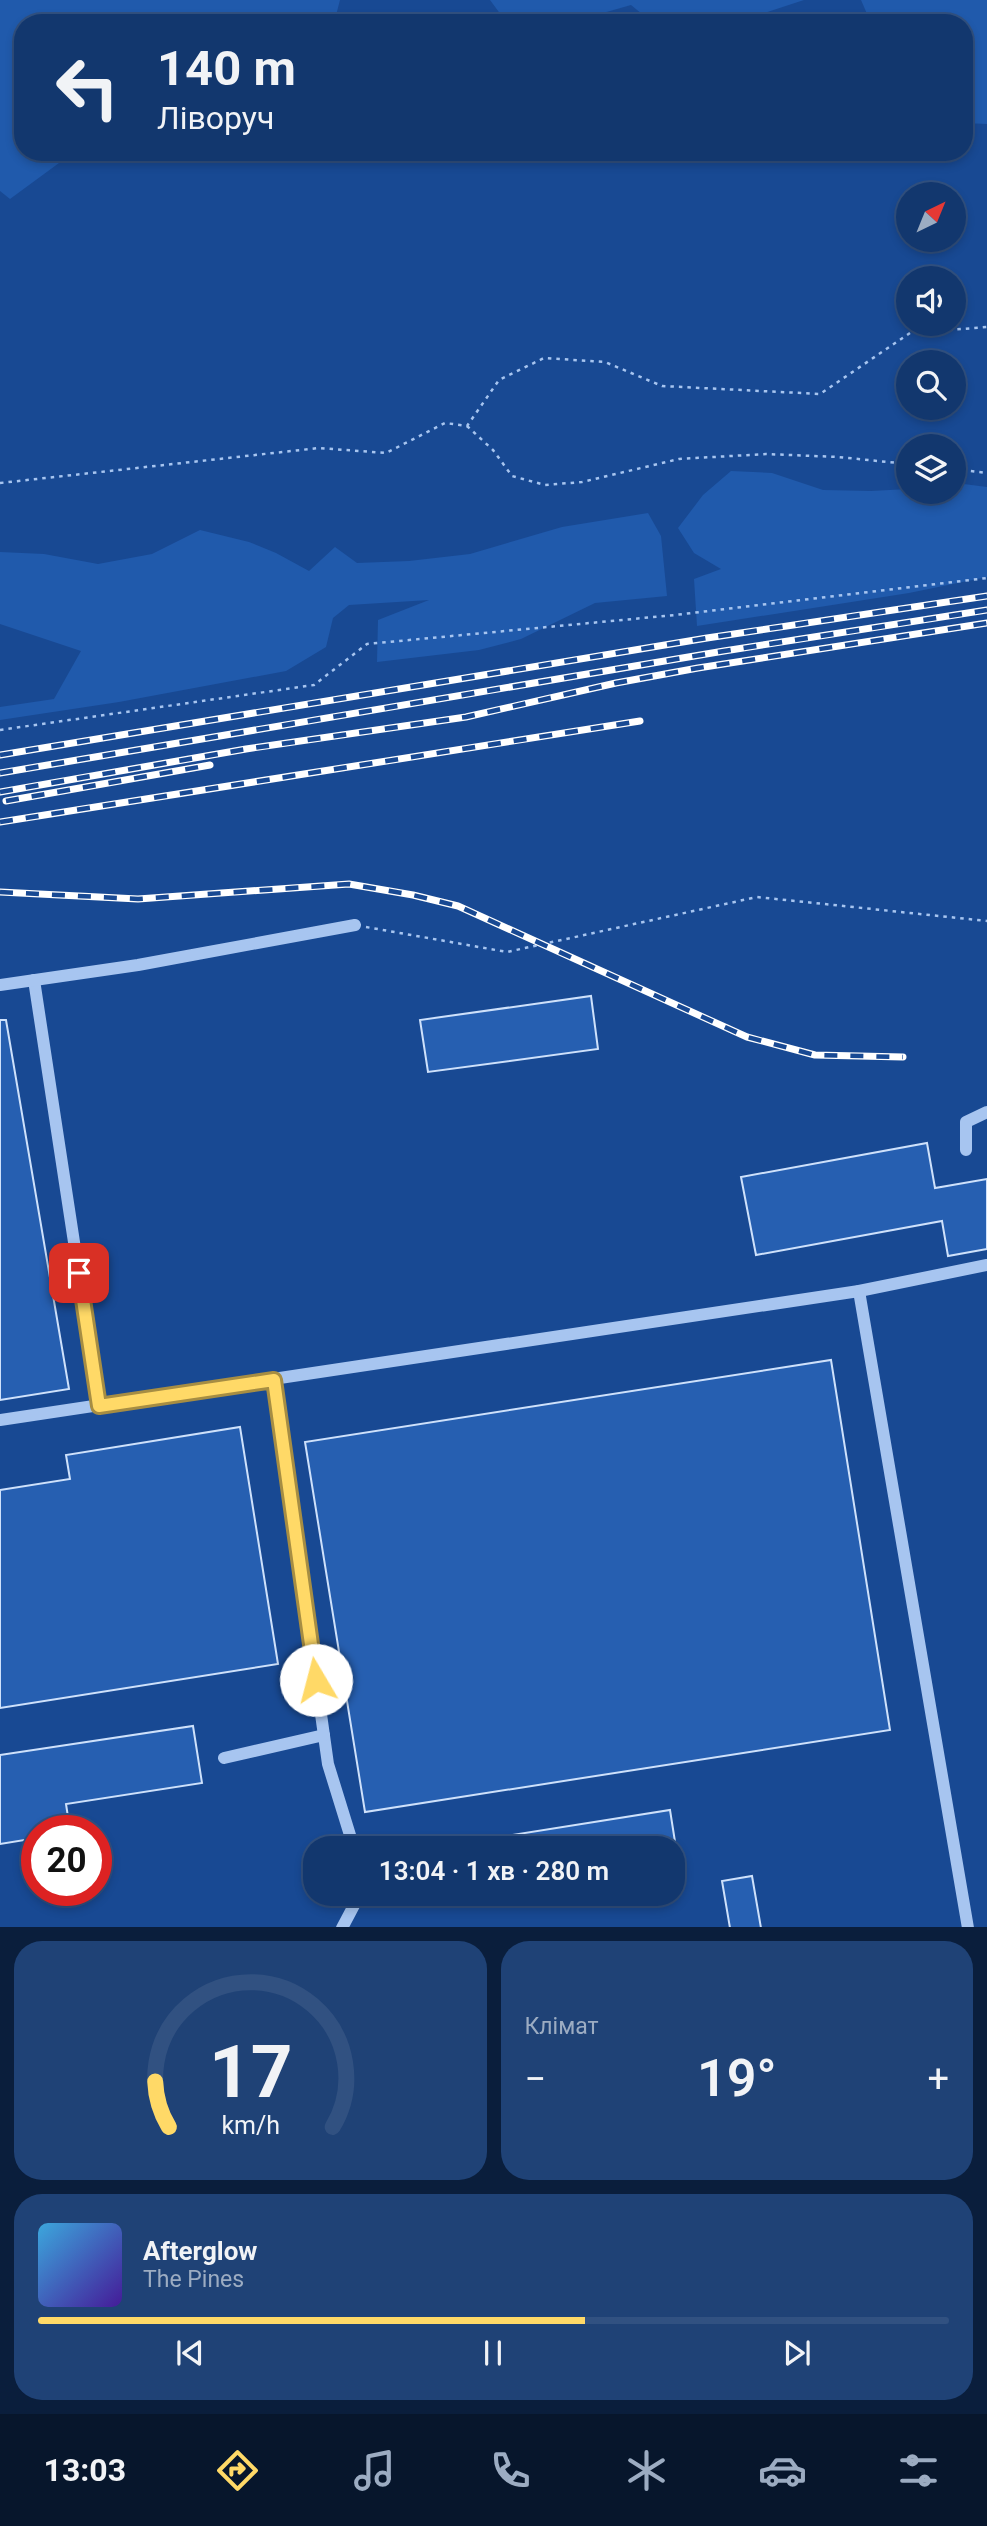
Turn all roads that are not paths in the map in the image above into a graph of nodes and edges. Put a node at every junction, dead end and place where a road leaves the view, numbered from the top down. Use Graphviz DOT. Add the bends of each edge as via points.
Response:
graph roads {
  1 [pos="355,925"];
  2 [pos="34,980"];
  3 [pos="0,985"];
  4 [pos="987,1112"];
  5 [pos="966,1150"];
  6 [pos="987,1265"];
  7 [pos="859,1291"];
  8 [pos="274,1380"];
  9 [pos="99,1406"];
  10 [pos="0,1420"];
  11 [pos="324,1735"];
  12 [pos="224,1758"];
  13 [pos="350,1836"];
  14 [pos="353,1906"];
  15 [pos="342,1927"];
  16 [pos="968,1927"];
  1 -- 2 [label="street"];
  2 -- 3 [label="street"];
  2 -- 9 [label="street"];
  4 -- 5 [label="street" via="966,1122"];
  6 -- 7 [label="street"];
  7 -- 8 [label="street"];
  7 -- 16 [label="street"];
  8 -- 9 [label="street"];
  8 -- 11 [label="street"];
  9 -- 10 [label="street"];
  11 -- 12 [label="street"];
  11 -- 13 [label="street"];
  14 -- 15 [label="street"];
}
